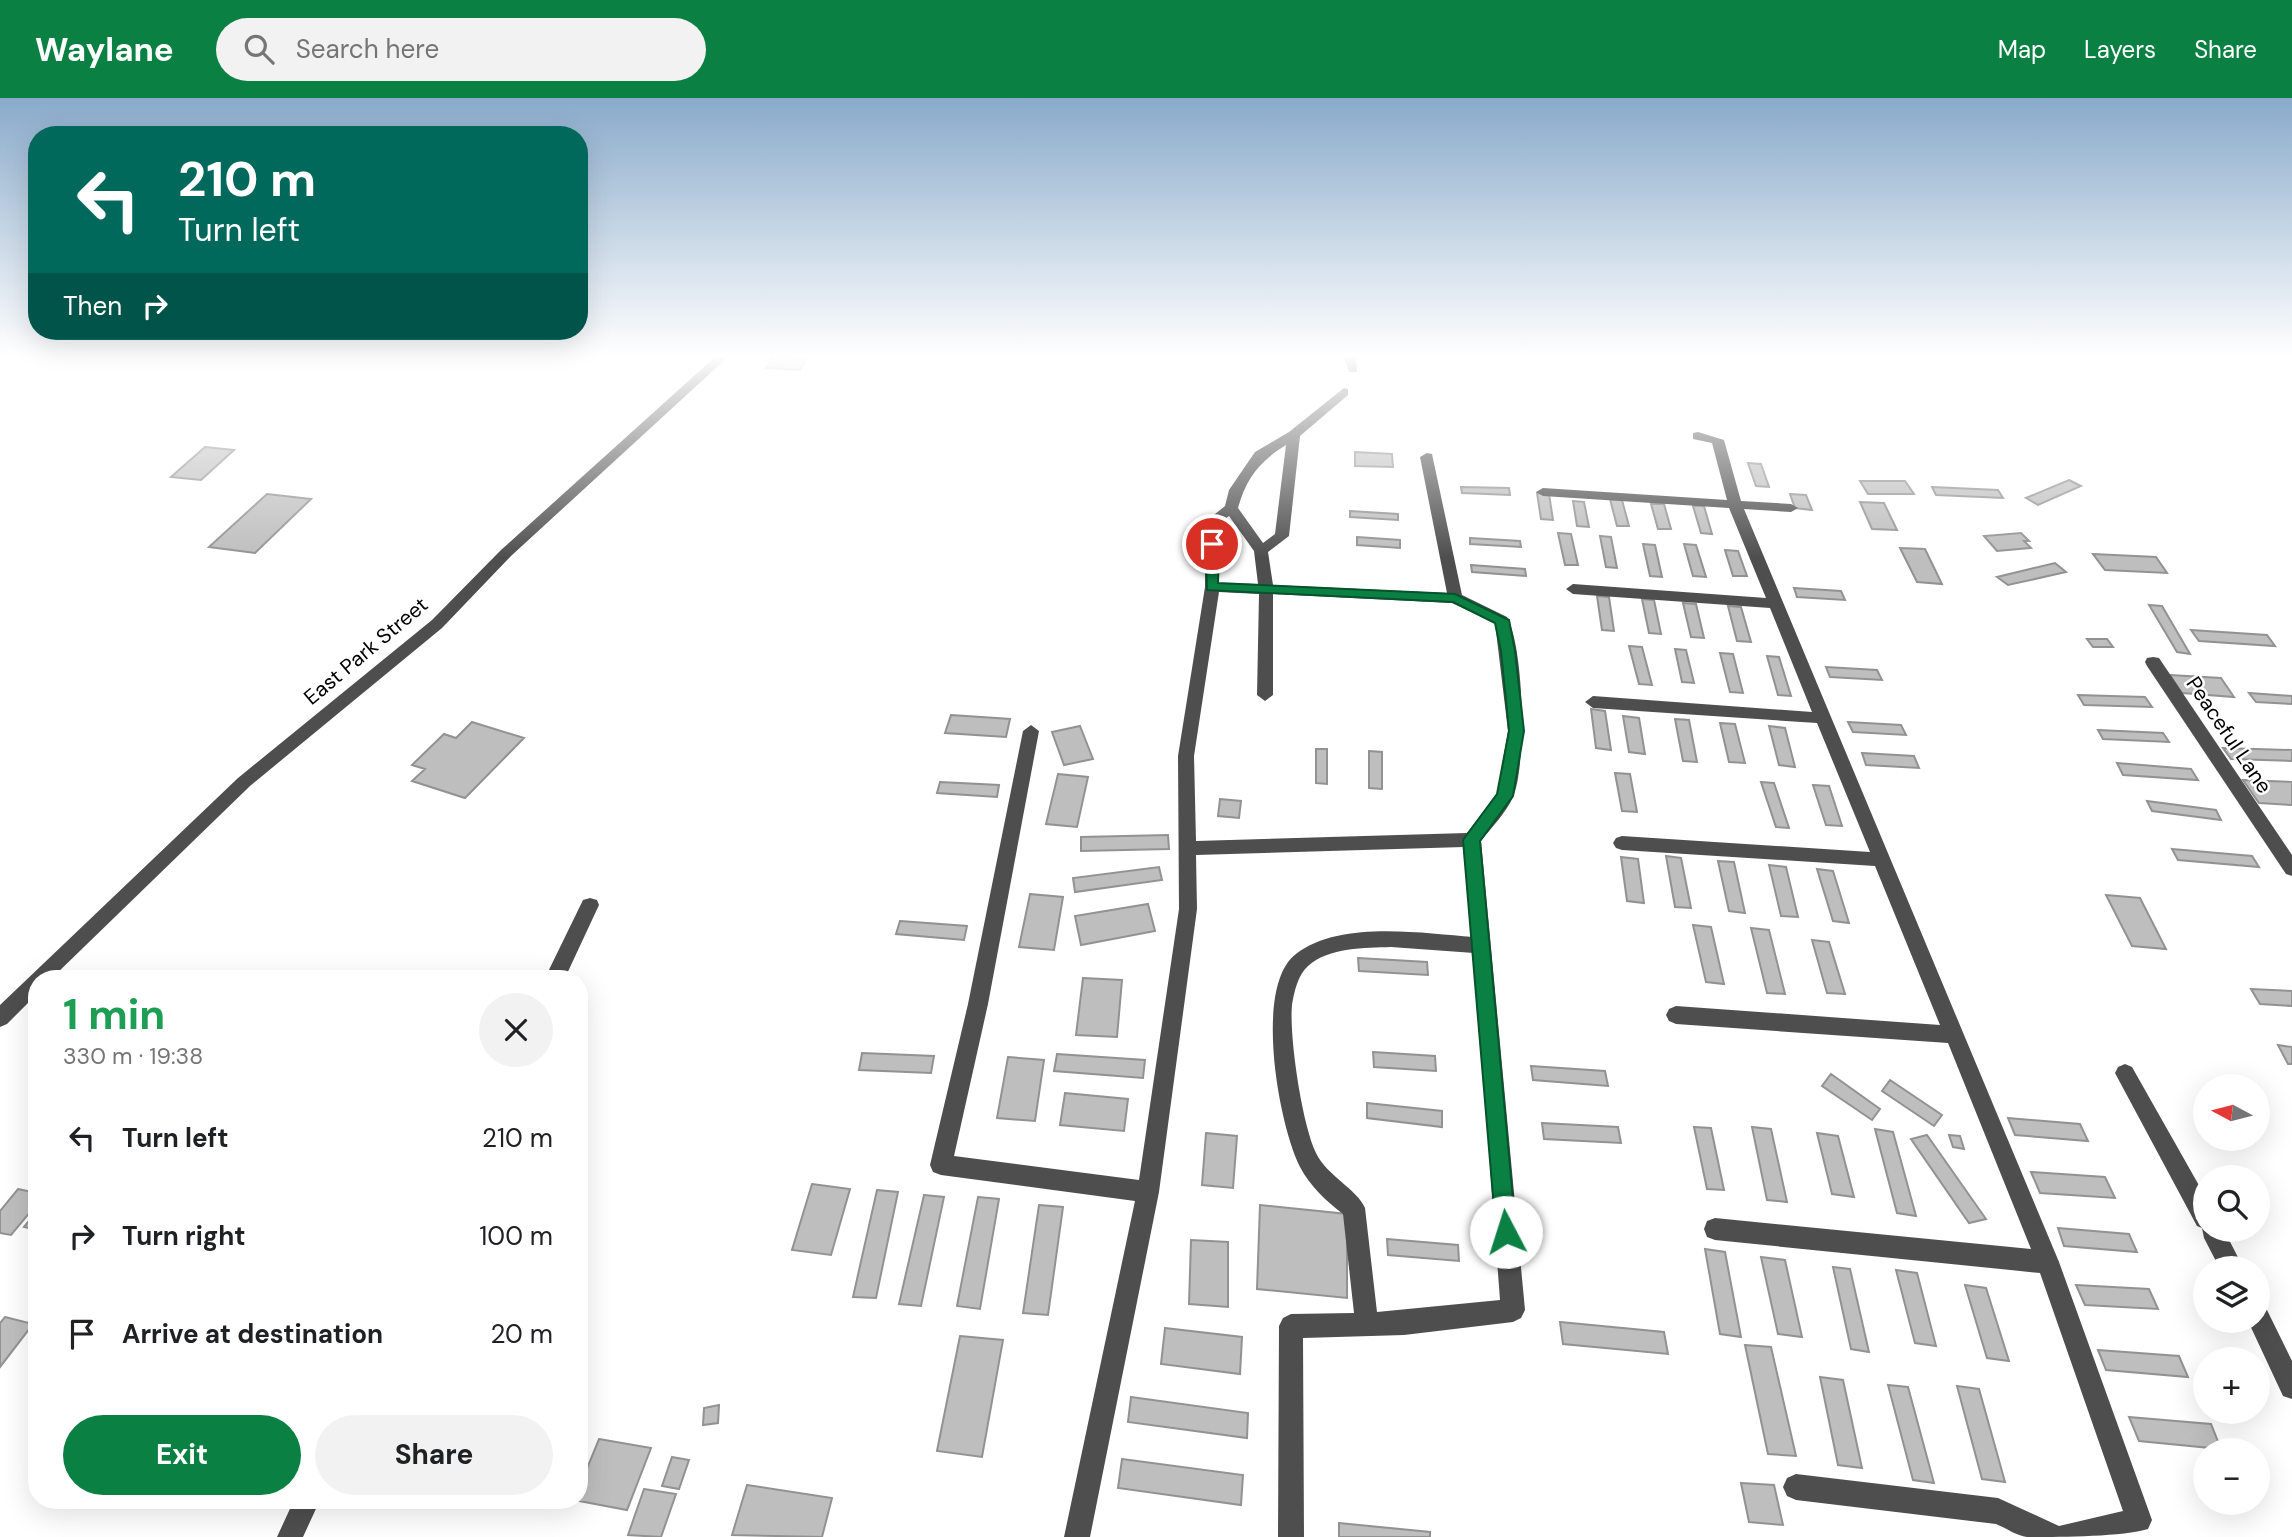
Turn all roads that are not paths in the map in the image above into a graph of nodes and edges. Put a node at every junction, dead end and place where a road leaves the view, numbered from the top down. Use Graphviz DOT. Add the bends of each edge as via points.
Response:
graph roads {
  1 [pos="648,424"];
  2 [pos="1306,424"];
  3 [pos="1294,435"];
  4 [pos="1698,436"];
  5 [pos="1427,457"];
  6 [pos="1543,492"];
  7 [pos="1735,505"];
  8 [pos="1231,508"];
  9 [pos="1791,508"];
  10 [pos="1261,551"];
  11 [pos="1212,587"];
  12 [pos="1266,589"];
  13 [pos="1573,589"];
  14 [pos="1455,598"];
  15 [pos="1777,604"];
  16 [pos="2152,662"];
  17 [pos="1265,695"];
  18 [pos="1593,702"];
  19 [pos="1822,718"];
  20 [pos="1031,731"];
  21 [pos="1472,840"];
  22 [pos="1622,843"];
  23 [pos="1187,848"];
  24 [pos="1883,860"];
  25 [pos="2292,869"];
  26 [pos="590,905"];
  27 [pos="1483,946"];
  28 [pos="47,970"];
  29 [pos="559,970"];
  30 [pos="28,989"];
  31 [pos="1676,1015"];
  32 [pos="0,1018"];
  33 [pos="1952,1034"];
  34 [pos="2125,1073"];
  35 [pos="1147,1192"];
  36 [pos="2193,1196"];
  37 [pos="1714,1229"];
  38 [pos="2048,1262"];
  39 [pos="1367,1324"];
  40 [pos="2266,1333"];
  41 [pos="2292,1387"];
  42 [pos="1796,1487"];
  43 [pos="303,1509"];
  44 [pos="290,1537"];
  45 [pos="1077,1537"];
  46 [pos="1291,1537"];
  47 [pos="2053,1537"];
  48 [pos="2065,1537"];
  1 -- 28 [label="street, East Park Street" via="506,553 437,624 244,782"];
  2 -- 3 [label="street"];
  3 -- 8 [label="street" via="1260,455 1236,490"];
  3 -- 10 [label="street" via="1282,536"];
  4 -- 7 [label="street" via="1717,440"];
  5 -- 14 [label="street"];
  6 -- 7 [label="street"];
  7 -- 9 [label="street"];
  7 -- 15 [label="street"];
  8 -- 10 [label="street"];
  8 -- 11 [label="street" via="1212,522"];
  10 -- 12 [label="street"];
  11 -- 12 [label="street"];
  11 -- 23 [label="street" via="1186,756"];
  12 -- 14 [label="street"];
  12 -- 17 [label="street"];
  13 -- 15 [label="street"];
  14 -- 21 [label="street" via="1502,620 1516,731 1505,796"];
  15 -- 19 [label="street"];
  16 -- 25 [label="street, Peaceful Lane"];
  18 -- 19 [label="street"];
  19 -- 24 [label="street"];
  20 -- 35 [label="street" via="978,1004 941,1165"];
  21 -- 23 [label="street"];
  21 -- 27 [label="street"];
  22 -- 24 [label="street"];
  23 -- 35 [label="street" via="1188,909"];
  24 -- 33 [label="street"];
  26 -- 29 [label="street"];
  27 -- 39 [label="street" via="1513,1310"];
  27 -- 39 [label="street" via="1358,941 1320,949 1301,960 1287,985 1282,1007 1285,1049 1305,1157 1327,1188 1354,1208"];
  30 -- 32 [label="street, East Park Street"];
  31 -- 33 [label="street"];
  33 -- 38 [label="street"];
  34 -- 36 [label="street"];
  35 -- 45 [label="street"];
  37 -- 38 [label="street"];
  38 -- 48 [label="street" via="2139,1520"];
  39 -- 46 [label="street" via="1291,1326"];
  40 -- 41 [label="street"];
  42 -- 47 [label="street" via="1998,1511"];
  43 -- 44 [label="street"];
}
